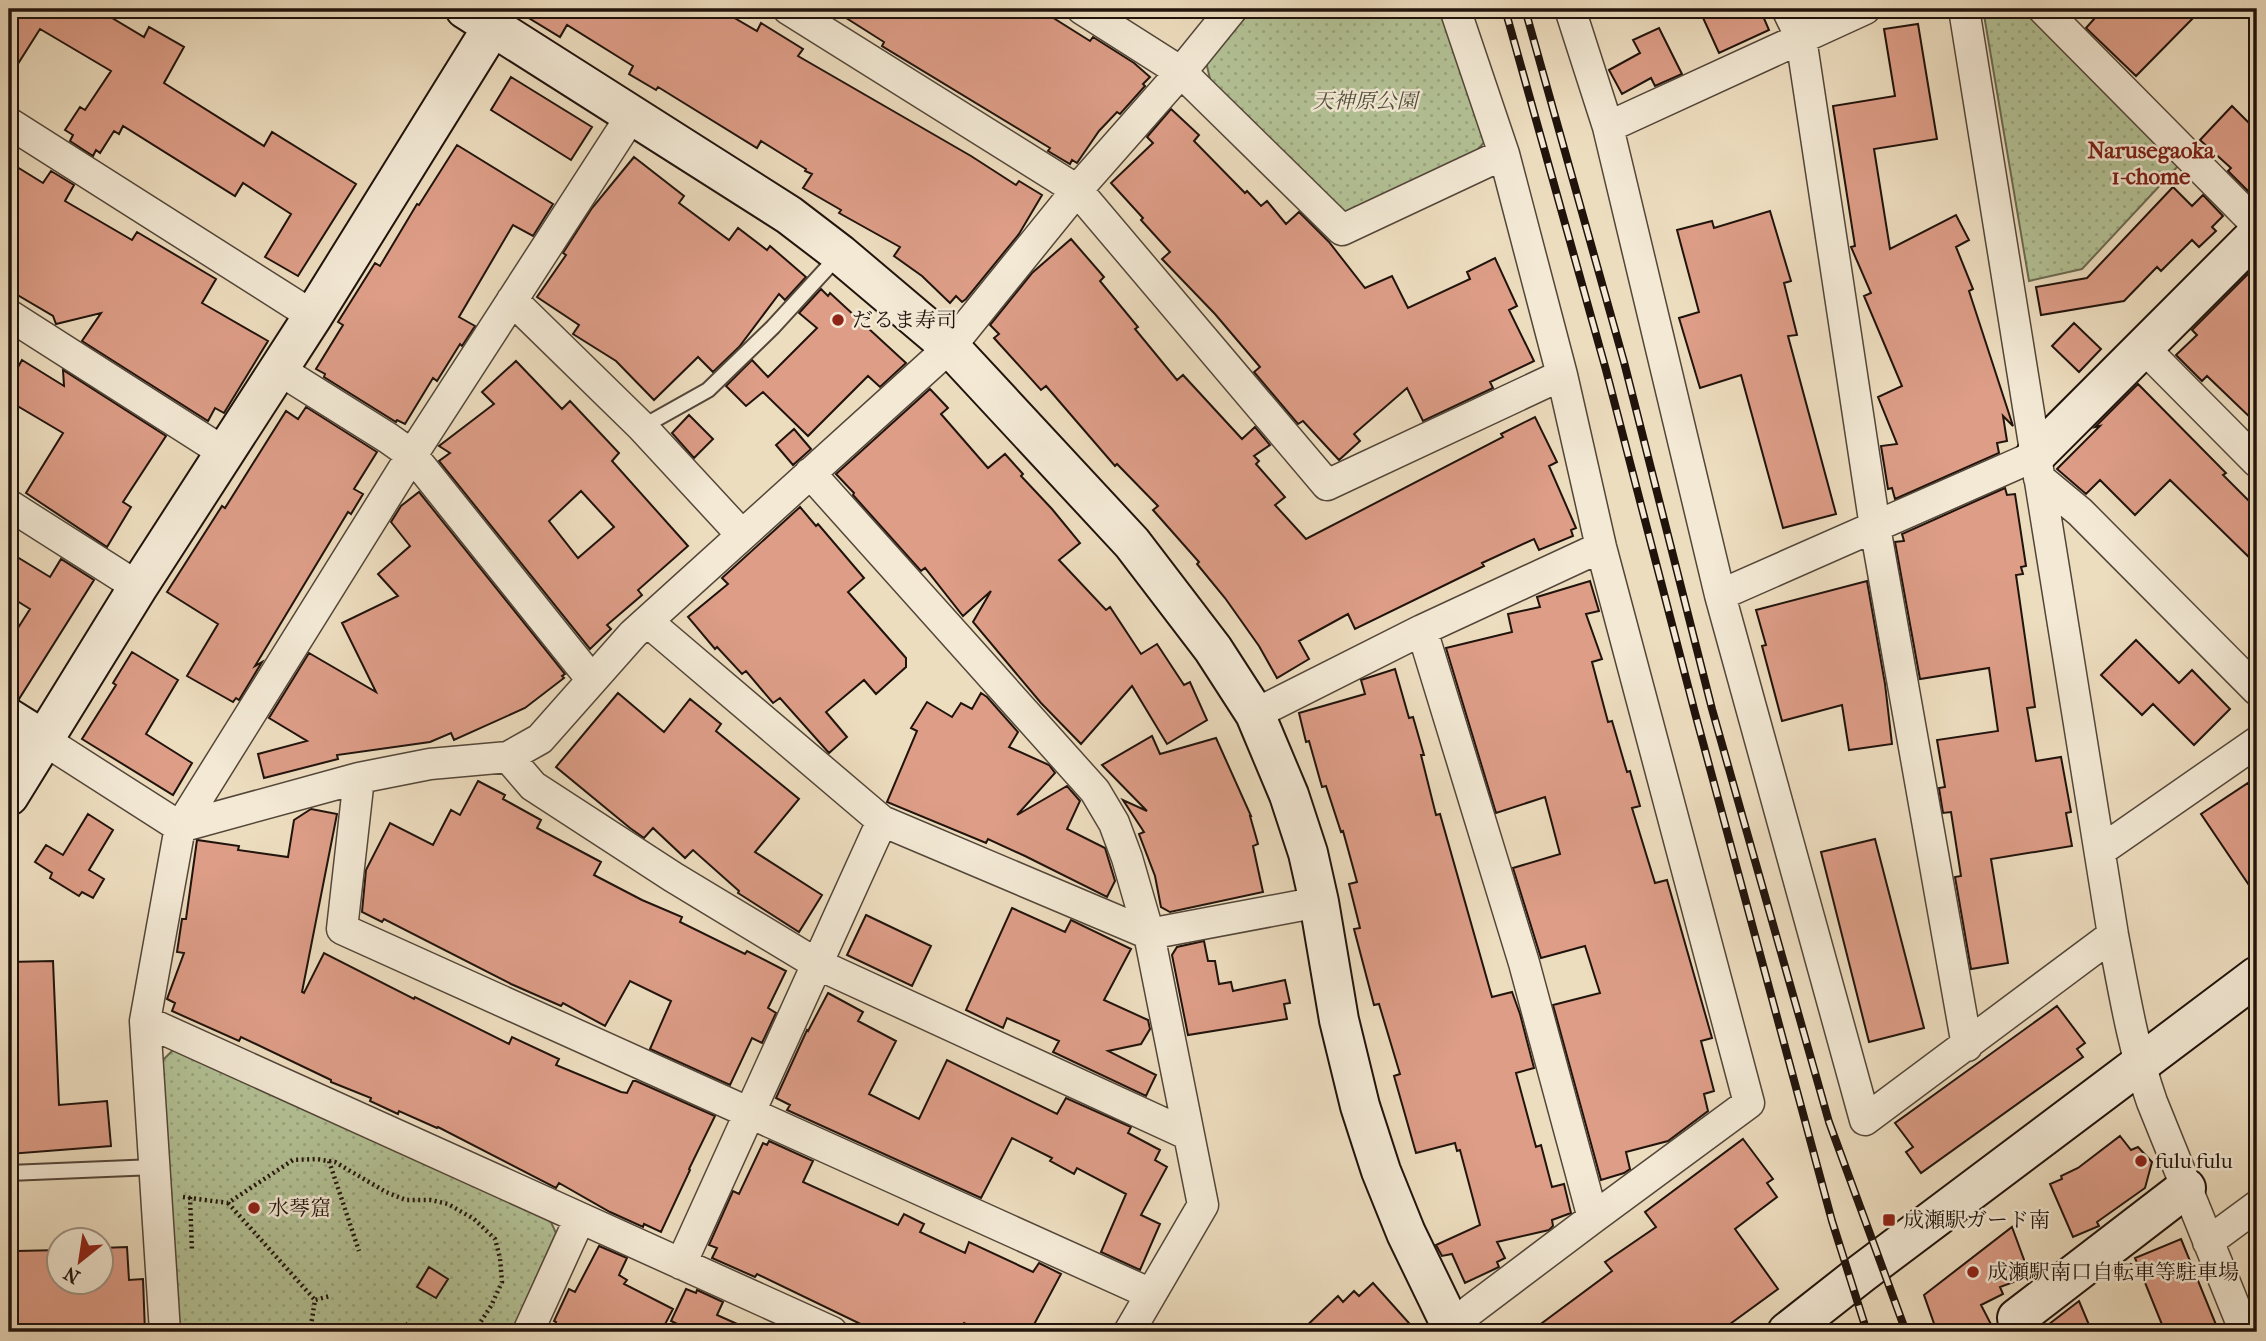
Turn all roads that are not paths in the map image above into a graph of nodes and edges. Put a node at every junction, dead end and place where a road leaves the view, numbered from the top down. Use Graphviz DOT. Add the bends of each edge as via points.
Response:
graph roads {
  1 [pos="789,9"];
  2 [pos="1082,9"];
  3 [pos="1232,9"];
  4 [pos="1455,9"];
  5 [pos="1570,9"];
  6 [pos="1787,9"];
  7 [pos="1865,9"];
  8 [pos="1964,9"];
  9 [pos="2043,9"];
  10 [pos="488,15"];
  11 [pos="1801,38"];
  12 [pos="1181,72"];
  13 [pos="632,115"];
  14 [pos="9,123"];
  15 [pos="1608,127"];
  16 [pos="1504,155"];
  17 [pos="1077,190"];
  18 [pos="2257,225"];
  19 [pos="2257,234"];
  20 [pos="840,254"];
  21 [pos="512,300"];
  22 [pos="9,315"];
  23 [pos="313,316"];
  24 [pos="950,347"];
  25 [pos="2144,348"];
  26 [pos="278,369"];
  27 [pos="1562,375"];
  28 [pos="642,427"];
  29 [pos="225,453"];
  30 [pos="412,456"];
  31 [pos="2257,462"];
  32 [pos="2037,467"];
  33 [pos="810,473"];
  34 [pos="9,505"];
  35 [pos="1875,527"];
  36 [pos="741,534"];
  37 [pos="1601,547"];
  38 [pos="138,587"];
  39 [pos="1720,595"];
  40 [pos="648,622"];
  41 [pos="1422,630"];
  42 [pos="592,680"];
  43 [pos="2257,690"];
  44 [pos="1255,713"];
  45 [pos="9,718"];
  46 [pos="44,740"];
  47 [pos="2257,742"];
  48 [pos="508,757"];
  49 [pos="359,778"];
  50 [pos="9,796"];
  51 [pos="882,821"];
  52 [pos="180,827"];
  53 [pos="2100,851"];
  54 [pos="1319,902"];
  55 [pos="1149,934"];
  56 [pos="2113,935"];
  57 [pos="817,964"];
  58 [pos="2257,976"];
  59 [pos="145,1021"];
  60 [pos="1967,1045"];
  61 [pos="2139,1065"];
  62 [pos="749,1114"];
  63 [pos="1189,1135"];
  64 [pos="155,1167"];
  65 [pos="9,1173"];
  66 [pos="2186,1188"];
  67 [pos="2257,1206"];
  68 [pos="580,1218"];
  69 [pos="1593,1218"];
  70 [pos="2208,1242"];
  71 [pos="681,1264"];
  72 [pos="1151,1294"];
  73 [pos="1450,1331"];
  74 [pos="165,1332"];
  75 [pos="528,1332"];
  76 [pos="832,1332"];
  77 [pos="1129,1332"];
  78 [pos="1787,1332"];
  79 [pos="2023,1332"];
  80 [pos="2245,1332"];
  1 -- 17 [label="street"];
  2 -- 12 [label="street"];
  3 -- 12 [label="street"];
  4 -- 16 [label="street"];
  5 -- 15 [label="street"];
  6 -- 11 [label="street"];
  7 -- 11 [label="street"];
  8 -- 32 [label="street"];
  9 -- 18 [label="street"];
  10 -- 13 [label="street"];
  10 -- 23 [label="street"];
  11 -- 15 [label="street"];
  11 -- 35 [label="street"];
  12 -- 16 [label="street" via="1342,230"];
  12 -- 17 [label="street"];
  13 -- 20 [label="street" via="789,215"];
  13 -- 21 [label="street"];
  14 -- 23 [label="street"];
  15 -- 39 [label="street"];
  16 -- 27 [label="street"];
  17 -- 24 [label="street"];
  17 -- 27 [label="street" via="1327,485"];
  19 -- 25 [label="street"];
  20 -- 24 [label="street"];
  20 -- 28 [label="lane" via="708,390"];
  21 -- 28 [label="street"];
  21 -- 30 [label="street"];
  22 -- 29 [label="street"];
  23 -- 26 [label="street"];
  24 -- 33 [label="street"];
  24 -- 44 [label="street" via="1132,543"];
  25 -- 31 [label="street"];
  25 -- 32 [label="street"];
  26 -- 29 [label="street"];
  26 -- 30 [label="street"];
  27 -- 37 [label="street"];
  28 -- 36 [label="street"];
  29 -- 38 [label="street"];
  30 -- 42 [label="street"];
  30 -- 52 [label="street"];
  32 -- 35 [label="street"];
  32 -- 43 [label="street"];
  32 -- 53 [label="street"];
  33 -- 36 [label="street"];
  33 -- 55 [label="street" via="1096,791 1114,822"];
  34 -- 38 [label="street"];
  35 -- 39 [label="street"];
  35 -- 60 [label="street"];
  36 -- 40 [label="street"];
  37 -- 41 [label="street"];
  37 -- 69 [label="street" via="1749,1103"];
  38 -- 46 [label="street"];
  39 -- 60 [label="street" via="1865,1120"];
  40 -- 42 [label="street"];
  40 -- 51 [label="street"];
  41 -- 44 [label="street"];
  41 -- 69 [label="street" via="1524,963"];
  42 -- 48 [label="street" via="540,739"];
  44 -- 54 [label="street" via="1289,795"];
  45 -- 46 [label="street"];
  46 -- 50 [label="street"];
  46 -- 52 [label="street"];
  47 -- 53 [label="street"];
  48 -- 49 [label="street" via="430,764"];
  48 -- 57 [label="street" via="533,786"];
  49 -- 52 [label="street"];
  49 -- 62 [label="street" via="342,929"];
  51 -- 55 [label="street"];
  51 -- 57 [label="street"];
  52 -- 59 [label="street"];
  53 -- 56 [label="street"];
  54 -- 55 [label="street"];
  54 -- 73 [label="street" via="1339,1020 1360,1106 1381,1171"];
  55 -- 63 [label="street"];
  56 -- 60 [label="street"];
  56 -- 61 [label="street"];
  57 -- 62 [label="street"];
  57 -- 63 [label="street"];
  58 -- 61 [label="street"];
  59 -- 64 [label="street"];
  59 -- 68 [label="street"];
  61 -- 66 [label="street"];
  61 -- 78 [label="street"];
  62 -- 71 [label="street"];
  62 -- 72 [label="street"];
  63 -- 72 [label="street" via="1203,1205"];
  64 -- 65 [label="lane"];
  64 -- 74 [label="street"];
  66 -- 70 [label="street"];
  66 -- 79 [label="street" via="2017,1318"];
  67 -- 70 [label="street"];
  68 -- 71 [label="street"];
  68 -- 75 [label="street"];
  69 -- 73 [label="street"];
  70 -- 80 [label="street"];
  71 -- 76 [label="street"];
  72 -- 77 [label="street"];
}
